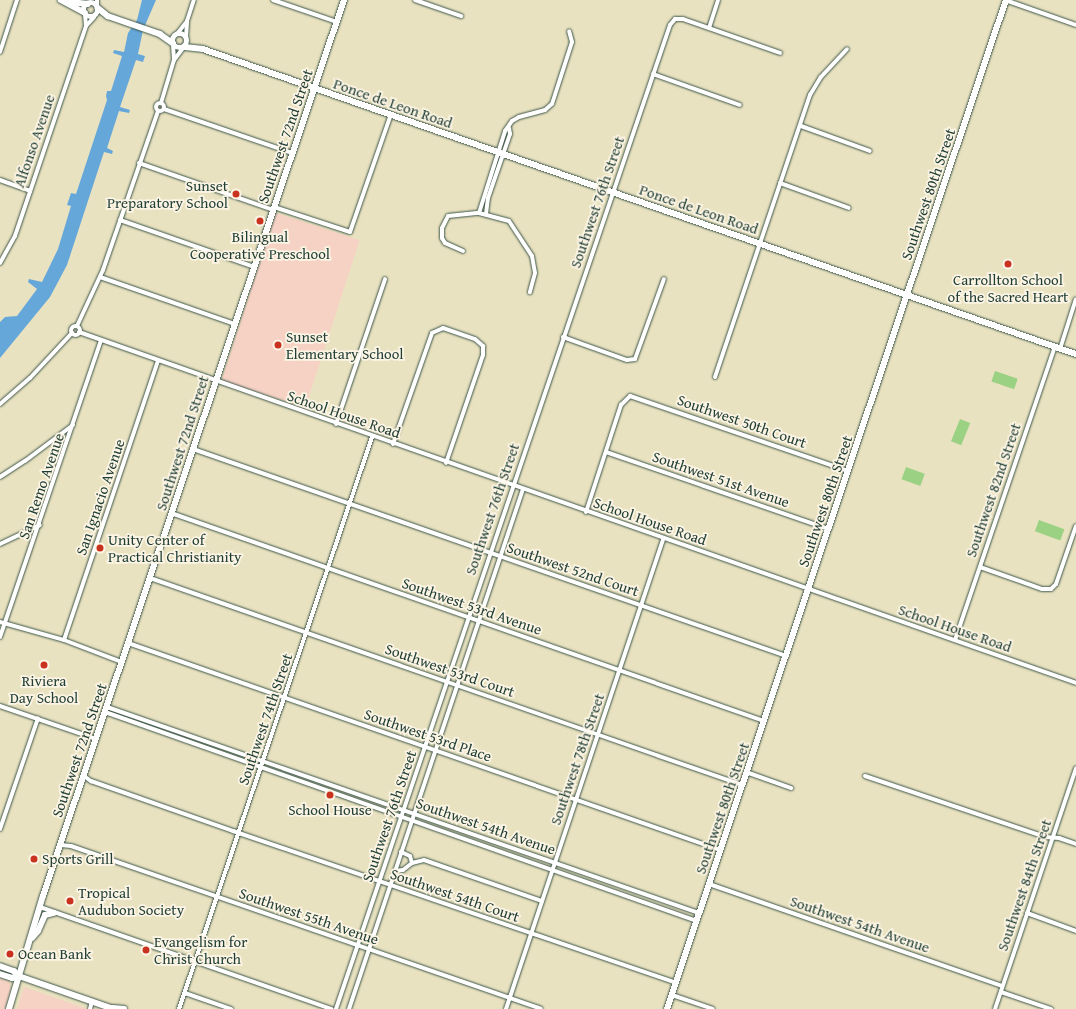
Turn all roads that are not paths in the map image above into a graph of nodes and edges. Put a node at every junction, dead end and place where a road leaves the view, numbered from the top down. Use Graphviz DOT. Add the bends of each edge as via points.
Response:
graph roads {
  1 [pos="17,0"];
  2 [pos="61,0"];
  3 [pos="194,0"];
  4 [pos="273,0"];
  5 [pos="344,0"];
  6 [pos="415,0"];
  7 [pos="718,0"];
  8 [pos="1006,0"];
  9 [pos="90,2"];
  10 [pos="69,3"];
  11 [pos="97,5"];
  12 [pos="85,14"];
  13 [pos="95,16"];
  14 [pos="108,16"];
  15 [pos="461,16"];
  16 [pos="1076,19"];
  17 [pos="187,21"];
  18 [pos="337,22"];
  19 [pos="1075,25"];
  20 [pos="86,26"];
  21 [pos="709,28"];
  22 [pos="570,31"];
  23 [pos="160,34"];
  24 [pos="176,35"];
  25 [pos="187,38"];
  26 [pos="173,44"];
  27 [pos="184,47"];
  28 [pos="203,49"];
  29 [pos="847,49"];
  30 [pos="0,52"];
  31 [pos="780,53"];
  32 [pos="174,60"];
  33 [pos="653,74"];
  34 [pos="314,88"];
  35 [pos="161,103"];
  36 [pos="740,105"];
  37 [pos="164,108"];
  38 [pos="158,111"];
  39 [pos="391,114"];
  40 [pos="801,126"];
  41 [pos="870,151"];
  42 [pos="292,153"];
  43 [pos="501,153"];
  44 [pos="139,163"];
  45 [pos="492,168"];
  46 [pos="499,170"];
  47 [pos="489,179"];
  48 [pos="0,180"];
  49 [pos="495,181"];
  50 [pos="780,183"];
  51 [pos="30,191"];
  52 [pos="613,192"];
  53 [pos="487,194"];
  54 [pos="849,208"];
  55 [pos="274,209"];
  56 [pos="479,213"];
  57 [pos="486,214"];
  58 [pos="120,220"];
  59 [pos="760,243"];
  60 [pos="463,251"];
  61 [pos="0,263"];
  62 [pos="254,267"];
  63 [pos="100,276"];
  64 [pos="385,279"];
  65 [pos="664,279"];
  66 [pos="530,292"];
  67 [pos="907,295"];
  68 [pos="1076,299"];
  69 [pos="235,324"];
  70 [pos="77,326"];
  71 [pos="79,332"];
  72 [pos="72,333"];
  73 [pos="563,337"];
  74 [pos="101,341"];
  75 [pos="1057,348"];
  76 [pos="1076,354"];
  77 [pos="158,361"];
  78 [pos="715,377"];
  79 [pos="215,382"];
  80 [pos="0,404"];
  81 [pos="336,424"];
  82 [pos="74,425"];
  83 [pos="372,437"];
  84 [pos="394,444"];
  85 [pos="193,449"];
  86 [pos="606,452"];
  87 [pos="446,463"];
  88 [pos="848,471"];
  89 [pos="0,477"];
  90 [pos="513,486"];
  91 [pos="522,489"];
  92 [pos="349,504"];
  93 [pos="586,512"];
  94 [pos="171,513"];
  95 [pos="40,525"];
  96 [pos="1076,526"];
  97 [pos="828,529"];
  98 [pos="664,539"];
  99 [pos="0,544"];
  100 [pos="489,553"];
  101 [pos="501,556"];
  102 [pos="980,567"];
  103 [pos="328,568"];
  104 [pos="150,578"];
  105 [pos="808,589"];
  106 [pos="641,606"];
  107 [pos="468,618"];
  108 [pos="478,621"];
  109 [pos="0,622"];
  110 [pos="6,622"];
  111 [pos="306,633"];
  112 [pos="0,637"];
  113 [pos="64,640"];
  114 [pos="955,640"];
  115 [pos="128,643"];
  116 [pos="786,656"];
  117 [pos="122,662"];
  118 [pos="619,670"];
  119 [pos="447,682"];
  120 [pos="1076,682"];
  121 [pos="457,685"];
  122 [pos="285,697"];
  123 [pos="0,706"];
  124 [pos="106,709"];
  125 [pos="38,718"];
  126 [pos="764,721"];
  127 [pos="598,735"];
  128 [pos="96,740"];
  129 [pos="425,746"];
  130 [pos="435,750"];
  131 [pos="263,762"];
  132 [pos="260,768"];
  133 [pos="1076,768"];
  134 [pos="746,772"];
  135 [pos="865,776"];
  136 [pos="83,778"];
  137 [pos="742,785"];
  138 [pos="791,788"];
  139 [pos="576,799"];
  140 [pos="403,810"];
  141 [pos="414,814"];
  142 [pos="401,818"];
  143 [pos="412,821"];
  144 [pos="0,829"];
  145 [pos="239,832"];
  146 [pos="1052,838"];
  147 [pos="61,842"];
  148 [pos="1076,844"];
  149 [pos="720,850"];
  150 [pos="401,852"];
  151 [pos="412,863"];
  152 [pos="555,863"];
  153 [pos="552,870"];
  154 [pos="394,871"];
  155 [pos="379,881"];
  156 [pos="709,884"];
  157 [pos="390,885"];
  158 [pos="217,896"];
  159 [pos="542,902"];
  160 [pos="40,907"];
  161 [pos="54,913"];
  162 [pos="699,913"];
  163 [pos="1027,913"];
  164 [pos="696,920"];
  165 [pos="1076,931"];
  166 [pos="531,933"];
  167 [pos="30,940"];
  168 [pos="357,946"];
  169 [pos="368,950"];
  170 [pos="195,962"];
  171 [pos="0,966"];
  172 [pos="0,974"];
  173 [pos="19,976"];
  174 [pos="676,983"];
  175 [pos="1002,986"];
  176 [pos="1001,992"];
  177 [pos="185,993"];
  178 [pos="672,995"];
  179 [pos="509,998"];
  180 [pos="92,1001"];
  181 [pos="9,1009"];
  182 [pos="90,1009"];
  183 [pos="114,1009"];
  184 [pos="124,1009"];
  185 [pos="179,1009"];
  186 [pos="231,1009"];
  187 [pos="332,1009"];
  188 [pos="336,1009"];
  189 [pos="349,1009"];
  190 [pos="506,1009"];
  191 [pos="541,1009"];
  192 [pos="667,1009"];
  193 [pos="714,1009"];
  194 [pos="995,1009"];
  195 [pos="1051,1009"];
  1 -- 30 [label="street"];
  2 -- 10 [label="street"];
  3 -- 17 [label="street"];
  4 -- 18 [label="street"];
  5 -- 18 [label="street, Southwest 72nd Street"];
  6 -- 15 [label="street"];
  7 -- 21 [label="street"];
  8 -- 19 [label="street"];
  8 -- 67 [label="street, Southwest 80th Street"];
  9 -- 10 [label="street"];
  9 -- 11 [label="street"];
  9 -- 12 [label="street"];
  10 -- 12 [label="street"];
  11 -- 13 [label="street"];
  11 -- 14 [label="street"];
  12 -- 13 [label="street"];
  12 -- 20 [label="street, Alfonso Avenue"];
  13 -- 14 [label="street"];
  13 -- 20 [label="street, Alfonso Avenue"];
  14 -- 23 [label="street"];
  16 -- 19 [label="street"];
  17 -- 24 [label="street"];
  17 -- 25 [label="street"];
  18 -- 34 [label="street, Southwest 72nd Street"];
  20 -- 51 [label="street, Alfonso Avenue"];
  21 -- 31 [label="street"];
  21 -- 33 [label="street, Southwest 76th Street" via="683,18 675,19 670,25"];
  22 -- 43 [label="street" via="572,42 552,104 545,110 516,118 509,128"];
  23 -- 24 [label="street"];
  23 -- 26 [label="street"];
  24 -- 25 [label="street"];
  24 -- 26 [label="street"];
  25 -- 27 [label="street"];
  25 -- 28 [label="street"];
  26 -- 27 [label="street"];
  26 -- 32 [label="street"];
  27 -- 28 [label="street"];
  27 -- 32 [label="street"];
  28 -- 34 [label="street, Ponce de Leon Road"];
  29 -- 40 [label="street" via="815,86"];
  32 -- 35 [label="street"];
  33 -- 36 [label="street"];
  33 -- 52 [label="street, Southwest 76th Street"];
  34 -- 39 [label="street, Ponce de Leon Road"];
  34 -- 42 [label="street, Southwest 72nd Street"];
  35 -- 37 [label="street"];
  35 -- 38 [label="street" via="156,106"];
  37 -- 38 [label="street"];
  37 -- 42 [label="street"];
  38 -- 44 [label="street"];
  39 -- 43 [label="street, Ponce de Leon Road"];
  39 -- 55 [label="street" via="350,232"];
  40 -- 41 [label="street"];
  40 -- 50 [label="street"];
  42 -- 55 [label="street, Southwest 72nd Street"];
  43 -- 45 [label="street"];
  43 -- 46 [label="street"];
  43 -- 52 [label="street, Ponce de Leon Road"];
  44 -- 55 [label="street"];
  44 -- 58 [label="street"];
  45 -- 46 [label="street"];
  45 -- 47 [label="street"];
  46 -- 49 [label="street"];
  47 -- 49 [label="street"];
  47 -- 53 [label="street"];
  48 -- 51 [label="street"];
  49 -- 53 [label="street"];
  50 -- 54 [label="street"];
  50 -- 59 [label="street"];
  51 -- 61 [label="street, Alfonso Avenue" via="13,240"];
  52 -- 59 [label="street, Ponce de Leon Road"];
  52 -- 73 [label="street, Southwest 76th Street"];
  53 -- 56 [label="street"];
  53 -- 57 [label="street"];
  55 -- 62 [label="street, Southwest 72nd Street"];
  56 -- 57 [label="street"];
  56 -- 60 [label="street" via="449,216 442,228 443,241"];
  57 -- 66 [label="street" via="509,221 531,253 534,265"];
  58 -- 62 [label="street"];
  58 -- 63 [label="street"];
  59 -- 67 [label="street, Ponce de Leon Road"];
  59 -- 78 [label="street"];
  62 -- 69 [label="street, Southwest 72nd Street"];
  63 -- 69 [label="street"];
  63 -- 70 [label="street"];
  64 -- 81 [label="street"];
  65 -- 73 [label="street" via="635,359 627,360"];
  67 -- 75 [label="street, Ponce de Leon Road"];
  67 -- 88 [label="street, Southwest 80th Street"];
  68 -- 75 [label="street, Southwest 82nd Street"];
  69 -- 79 [label="street, Southwest 72nd Street"];
  70 -- 71 [label="street"];
  70 -- 72 [label="street" via="71,327"];
  71 -- 72 [label="street"];
  71 -- 74 [label="street, School House Road"];
  72 -- 80 [label="street" via="30,378"];
  73 -- 90 [label="street, Southwest 76th Street"];
  74 -- 77 [label="street, School House Road"];
  74 -- 82 [label="street, San Remo Avenue"];
  75 -- 76 [label="street, Ponce de Leon Road"];
  75 -- 102 [label="street, Southwest 82nd Street"];
  77 -- 79 [label="street, School House Road"];
  77 -- 113 [label="street, San Ignacio Avenue"];
  79 -- 81 [label="street, School House Road"];
  79 -- 85 [label="street, Southwest 72nd Street"];
  81 -- 83 [label="street, School House Road"];
  82 -- 89 [label="street" via="25,462"];
  82 -- 95 [label="street, San Remo Avenue"];
  83 -- 84 [label="street, School House Road"];
  83 -- 92 [label="street, Southwest 74th Street"];
  84 -- 87 [label="street, School House Road"];
  84 -- 87 [label="street" via="434,331 443,328 475,339 482,346 482,359"];
  85 -- 92 [label="street, Southwest 52nd Court"];
  85 -- 94 [label="street, Southwest 72nd Street"];
  86 -- 88 [label="street, Southwest 50th Court" via="622,405 628,396 694,416"];
  86 -- 93 [label="street"];
  86 -- 97 [label="street, Southwest 51st Avenue"];
  87 -- 90 [label="street, School House Road"];
  88 -- 97 [label="street, Southwest 80th Street"];
  90 -- 91 [label="street, School House Road"];
  90 -- 100 [label="street, Southwest 76th Street"];
  91 -- 93 [label="street, School House Road"];
  91 -- 101 [label="street, Southwest 76th Street"];
  92 -- 100 [label="street, Southwest 52nd Court"];
  92 -- 103 [label="street, Southwest 74th Street"];
  93 -- 98 [label="street, School House Road"];
  94 -- 103 [label="street, Southwest 53rd Avenue"];
  94 -- 104 [label="street, Southwest 72nd Street"];
  95 -- 99 [label="street"];
  95 -- 110 [label="street, San Remo Avenue"];
  96 -- 102 [label="street" via="1056,584 1051,589 1042,589"];
  97 -- 105 [label="street, Southwest 80th Street"];
  98 -- 105 [label="street, School House Road"];
  98 -- 106 [label="street, Southwest 78th Street"];
  100 -- 101 [label="street, Southwest 52nd Court"];
  100 -- 107 [label="street, Southwest 76th Street"];
  101 -- 106 [label="street, Southwest 52nd Court"];
  101 -- 108 [label="street, Southwest 76th Street"];
  102 -- 114 [label="street, Southwest 82nd Street"];
  103 -- 107 [label="street, Southwest 53rd Avenue"];
  103 -- 111 [label="street, Southwest 74th Street"];
  104 -- 111 [label="street, Southwest 53rd Court"];
  104 -- 115 [label="street, Southwest 72nd Street"];
  105 -- 114 [label="street, School House Road"];
  105 -- 116 [label="street, Southwest 80th Street"];
  106 -- 116 [label="street, Southwest 52nd Court"];
  106 -- 118 [label="street, Southwest 78th Street"];
  107 -- 108 [label="street, Southwest 53rd Avenue"];
  107 -- 119 [label="street, Southwest 76th Street"];
  108 -- 118 [label="street, Southwest 53rd Avenue"];
  108 -- 121 [label="street, Southwest 76th Street"];
  109 -- 110 [label="street"];
  110 -- 112 [label="street, San Remo Avenue"];
  110 -- 113 [label="street"];
  111 -- 119 [label="street, Southwest 53rd Court"];
  111 -- 122 [label="street, Southwest 74th Street"];
  113 -- 117 [label="street"];
  114 -- 120 [label="street, School House Road"];
  115 -- 117 [label="street, Southwest 72nd Street"];
  115 -- 122 [label="street, Southwest 53rd Place"];
  116 -- 126 [label="street, Southwest 80th Street"];
  117 -- 124 [label="street, Southwest 72nd Street"];
  118 -- 126 [label="street, Southwest 53rd Avenue"];
  118 -- 127 [label="street, Southwest 78th Street"];
  119 -- 121 [label="street, Southwest 53rd Court"];
  119 -- 129 [label="street, Southwest 76th Street"];
  121 -- 127 [label="street, Southwest 53rd Court"];
  121 -- 130 [label="street, Southwest 76th Street"];
  122 -- 129 [label="street, Southwest 53rd Place"];
  122 -- 131 [label="street, Southwest 74th Street"];
  123 -- 125 [label="street"];
  124 -- 128 [label="street, Southwest 72nd Street"];
  124 -- 131 [label="street, Southwest 54th Avenue"];
  124 -- 132 [label="street, Southwest 54th Avenue"];
  125 -- 128 [label="street"];
  125 -- 144 [label="street"];
  126 -- 134 [label="street, Southwest 80th Street"];
  127 -- 137 [label="street, Southwest 53rd Court"];
  127 -- 139 [label="street, Southwest 78th Street"];
  128 -- 136 [label="street, Southwest 72nd Street"];
  129 -- 130 [label="street, Southwest 53rd Place"];
  129 -- 140 [label="street, Southwest 76th Street"];
  130 -- 139 [label="street, Southwest 53rd Place"];
  130 -- 141 [label="street, Southwest 76th Street"];
  131 -- 132 [label="street, Southwest 74th Street"];
  131 -- 140 [label="street, Southwest 54th Avenue"];
  132 -- 142 [label="street, Southwest 54th Avenue"];
  132 -- 145 [label="street, Southwest 74th Street"];
  133 -- 146 [label="street, Southwest 84th Street"];
  134 -- 137 [label="street, Southwest 80th Street"];
  134 -- 138 [label="street"];
  135 -- 146 [label="street"];
  136 -- 145 [label="street, Southwest 54th Court"];
  136 -- 147 [label="street, Southwest 72nd Street"];
  137 -- 149 [label="street, Southwest 80th Street"];
  139 -- 149 [label="street, Southwest 53rd Place"];
  139 -- 152 [label="street, Southwest 78th Street"];
  140 -- 141 [label="street, Southwest 54th Avenue"];
  140 -- 142 [label="street, Southwest 76th Street"];
  141 -- 143 [label="street, Southwest 76th Street"];
  141 -- 152 [label="street, Southwest 54th Avenue"];
  142 -- 143 [label="street, Southwest 54th Avenue"];
  142 -- 155 [label="street, Southwest 76th Street"];
  143 -- 150 [label="street, Southwest 76th Street"];
  143 -- 153 [label="street, Southwest 54th Avenue"];
  145 -- 155 [label="street, Southwest 54th Court"];
  145 -- 158 [label="street, Southwest 74th Street"];
  146 -- 148 [label="street"];
  146 -- 163 [label="street, Southwest 84th Street"];
  147 -- 158 [label="street, Southwest 55th Avenue"];
  147 -- 160 [label="street, Southwest 72nd Street"];
  149 -- 156 [label="street, Southwest 80th Street"];
  150 -- 151 [label="street" via="410,856"];
  150 -- 154 [label="street, Southwest 76th Street"];
  151 -- 154 [label="street" via="403,870"];
  151 -- 159 [label="street" via="424,860"];
  152 -- 153 [label="street, Southwest 78th Street"];
  152 -- 162 [label="street, Southwest 54th Avenue"];
  153 -- 159 [label="street, Southwest 78th Street"];
  153 -- 164 [label="street, Southwest 54th Avenue"];
  154 -- 157 [label="street, Southwest 76th Street"];
  155 -- 157 [label="street, Southwest 54th Court"];
  155 -- 168 [label="street, Southwest 76th Street"];
  156 -- 162 [label="street, Southwest 80th Street"];
  156 -- 175 [label="street, Southwest 54th Avenue"];
  157 -- 166 [label="street, Southwest 54th Court"];
  157 -- 169 [label="street, Southwest 76th Street"];
  158 -- 168 [label="street, Southwest 55th Avenue"];
  158 -- 170 [label="street, Southwest 74th Street"];
  159 -- 166 [label="street, Southwest 78th Street"];
  160 -- 161 [label="street"];
  160 -- 167 [label="street, Southwest 72nd Street"];
  161 -- 167 [label="street" via="45,914 38,931"];
  161 -- 170 [label="street"];
  162 -- 164 [label="street, Southwest 80th Street"];
  163 -- 165 [label="street"];
  163 -- 175 [label="street, Southwest 84th Street"];
  164 -- 174 [label="street, Southwest 80th Street"];
  166 -- 174 [label="street, Southwest 54th Court"];
  166 -- 179 [label="street, Southwest 78th Street"];
  167 -- 173 [label="street, Southwest 72nd Street"];
  168 -- 169 [label="street, Southwest 55th Avenue"];
  168 -- 188 [label="street, Southwest 76th Street"];
  169 -- 179 [label="street, Southwest 55th Avenue"];
  169 -- 189 [label="street, Southwest 76th Street"];
  170 -- 177 [label="street, Southwest 74th Street"];
  170 -- 187 [label="street"];
  171 -- 173 [label="street" via="14,971"];
  172 -- 173 [label="street" via="12,978"];
  173 -- 180 [label="street"];
  173 -- 181 [label="street, Southwest 72nd Street"];
  174 -- 178 [label="street, Southwest 80th Street"];
  175 -- 176 [label="street, Southwest 84th Street"];
  176 -- 194 [label="street, Southwest 84th Street"];
  176 -- 195 [label="street"];
  177 -- 185 [label="street, Southwest 74th Street"];
  177 -- 186 [label="street"];
  178 -- 192 [label="street, Southwest 80th Street"];
  178 -- 193 [label="street"];
  179 -- 190 [label="street, Southwest 78th Street"];
  179 -- 191 [label="street, Southwest 55th Avenue"];
  180 -- 182 [label="street"];
  180 -- 183 [label="street"];
  183 -- 184 [label="street"];
}
